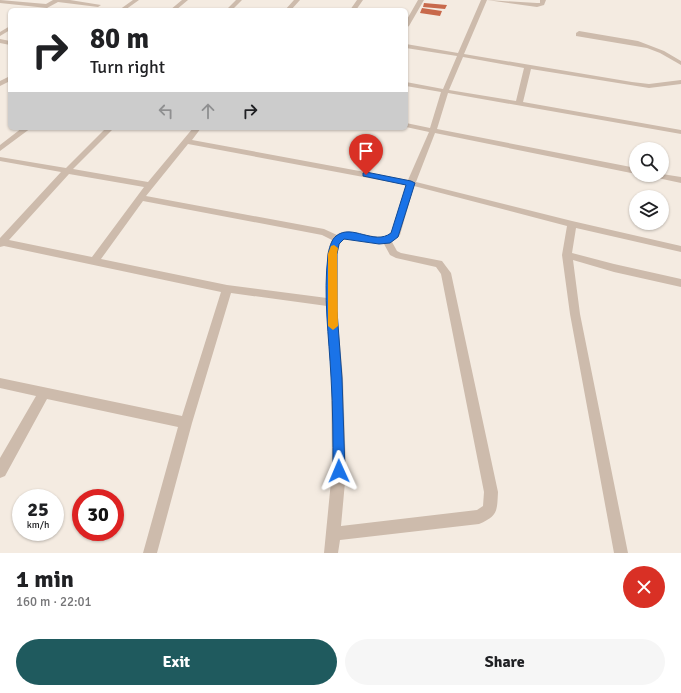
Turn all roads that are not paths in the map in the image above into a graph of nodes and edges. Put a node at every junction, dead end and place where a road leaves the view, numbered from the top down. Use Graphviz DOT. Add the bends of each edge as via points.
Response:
graph roads {
  1 [pos="136,0"];
  2 [pos="185,0"];
  3 [pos="239,0"];
  4 [pos="297,0"];
  5 [pos="421,0"];
  6 [pos="484,0"];
  7 [pos="490,0"];
  8 [pos="543,0"];
  9 [pos="0,1"];
  10 [pos="98,5"];
  11 [pos="44,8"];
  12 [pos="125,8"];
  13 [pos="175,8"];
  14 [pos="231,8"];
  15 [pos="290,8"];
  16 [pos="408,23"];
  17 [pos="408,46"];
  18 [pos="648,47"];
  19 [pos="460,54"];
  20 [pos="681,63"];
  21 [pos="528,66"];
  22 [pos="681,82"];
  23 [pos="408,84"];
  24 [pos="445,91"];
  25 [pos="519,104"];
  26 [pos="408,125"];
  27 [pos="24,130"];
  28 [pos="108,130"];
  29 [pos="195,130"];
  30 [pos="433,130"];
  31 [pos="681,132"];
  32 [pos="187,141"];
  33 [pos="0,149"];
  34 [pos="0,159"];
  35 [pos="629,170"];
  36 [pos="67,171"];
  37 [pos="669,178"];
  38 [pos="681,180"];
  39 [pos="411,183"];
  40 [pos="150,185"];
  41 [pos="140,198"];
  42 [pos="572,224"];
  43 [pos="338,239"];
  44 [pos="387,241"];
  45 [pos="0,243"];
  46 [pos="681,250"];
  47 [pos="567,255"];
  48 [pos="94,262"];
  49 [pos="681,283"];
  50 [pos="227,289"];
  51 [pos="332,303"];
  52 [pos="0,383"];
  53 [pos="44,393"];
  54 [pos="186,423"];
  55 [pos="0,471"];
  56 [pos="333,534"];
  57 [pos="150,553"];
  58 [pos="331,553"];
  59 [pos="621,553"];
  1 -- 12 [label="street"];
  2 -- 13 [label="street"];
  3 -- 14 [label="street"];
  4 -- 15 [label="street"];
  5 -- 16 [label="street"];
  6 -- 19 [label="street"];
  7 -- 8 [label="street" via="537,5 542,4"];
  9 -- 11 [label="street"];
  10 -- 11 [label="street" via="57,0"];
  17 -- 19 [label="street"];
  18 -- 18 [label="lane" via="636,42 583,33 578,35"];
  18 -- 20 [label="lane"];
  19 -- 21 [label="street"];
  19 -- 24 [label="street"];
  21 -- 22 [label="street" via="649,86"];
  21 -- 25 [label="street"];
  23 -- 24 [label="street"];
  24 -- 25 [label="street"];
  24 -- 30 [label="street"];
  25 -- 31 [label="street"];
  26 -- 30 [label="street"];
  27 -- 33 [label="street"];
  28 -- 36 [label="street"];
  29 -- 32 [label="street"];
  30 -- 35 [label="street"];
  30 -- 39 [label="street"];
  32 -- 39 [label="street"];
  32 -- 40 [label="street"];
  34 -- 36 [label="street"];
  36 -- 40 [label="street"];
  36 -- 45 [label="street"];
  37 -- 38 [label="street"];
  39 -- 42 [label="street"];
  39 -- 44 [label="street" via="395,235"];
  40 -- 41 [label="street"];
  41 -- 43 [label="street" via="324,232"];
  41 -- 48 [label="street"];
  42 -- 46 [label="street"];
  42 -- 47 [label="street"];
  43 -- 44 [label="street" via="349,235"];
  43 -- 51 [label="street" via="332,254"];
  44 -- 56 [label="street" via="393,253 438,264 446,273 491,492 490,510 479,517"];
  45 -- 48 [label="street"];
  47 -- 49 [label="street"];
  47 -- 59 [label="street" via="575,314"];
  48 -- 50 [label="street"];
  50 -- 51 [label="street"];
  50 -- 54 [label="street"];
  51 -- 56 [label="street" via="339,471"];
  52 -- 53 [label="street"];
  53 -- 54 [label="street"];
  53 -- 55 [label="street"];
  54 -- 57 [label="street"];
  56 -- 58 [label="street"];
}
